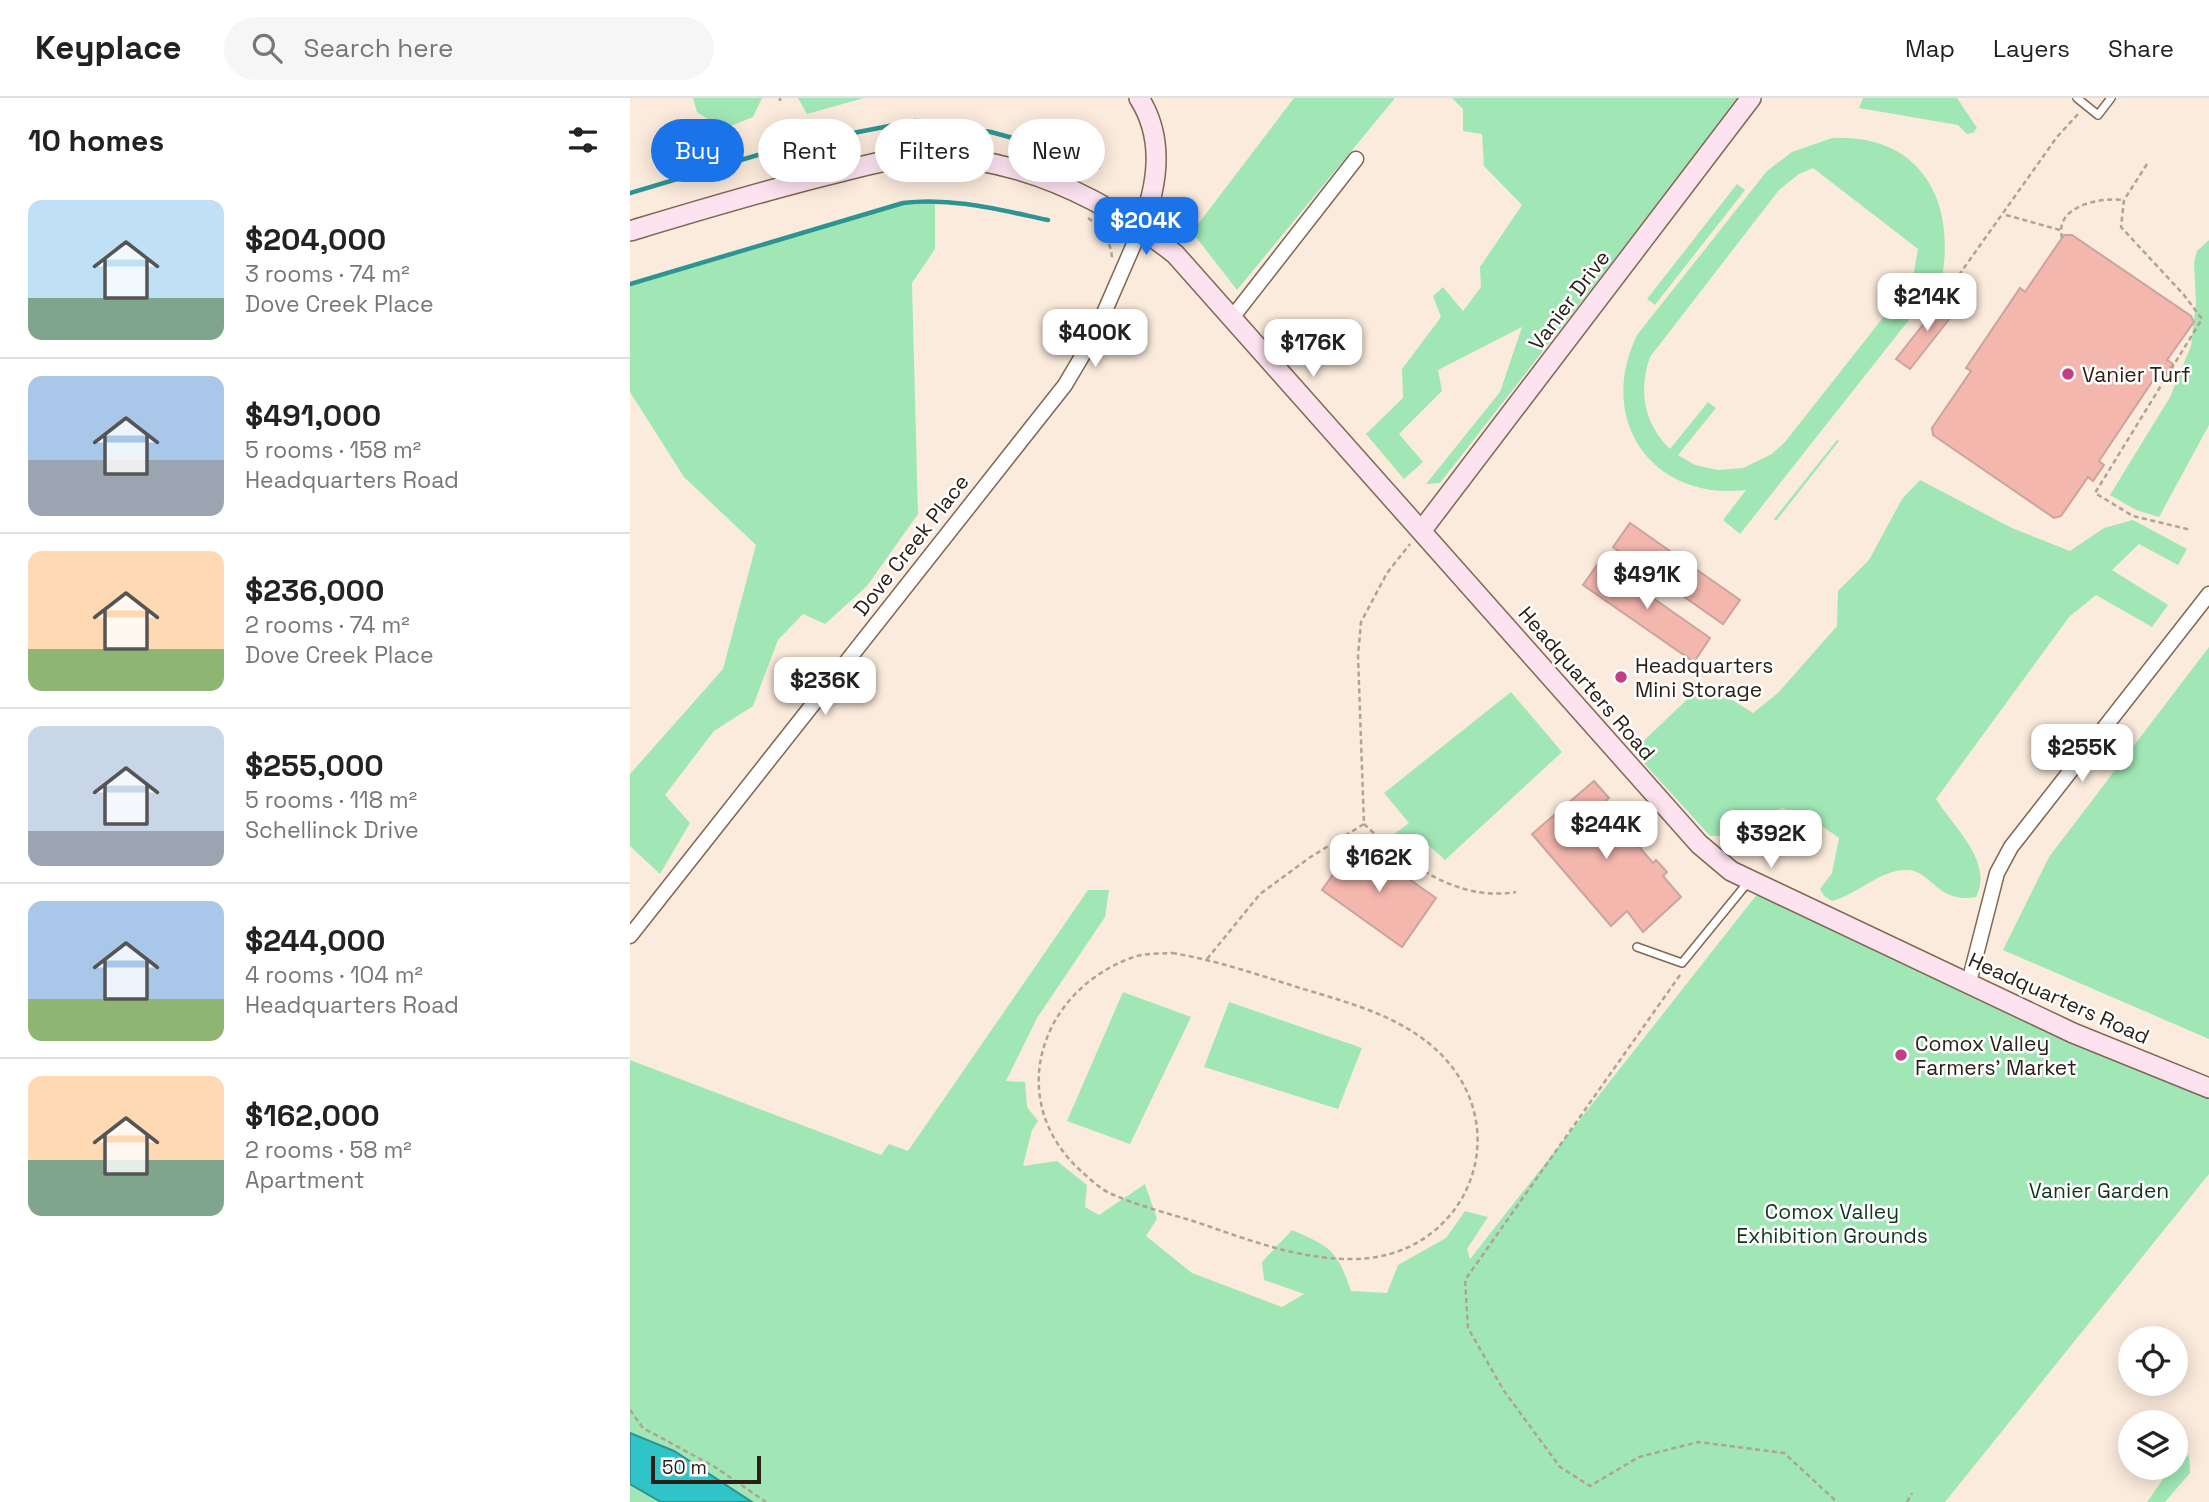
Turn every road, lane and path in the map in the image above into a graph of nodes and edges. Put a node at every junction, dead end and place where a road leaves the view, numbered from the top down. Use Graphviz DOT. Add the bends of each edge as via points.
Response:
graph roads {
  1 [pos="1139,98"];
  2 [pos="1751,98"];
  3 [pos="2077,98"];
  4 [pos="2111,98"];
  5 [pos="2086,105"];
  6 [pos="1356,159"];
  7 [pos="2147,164"];
  8 [pos="2124,200"];
  9 [pos="2004,215"];
  10 [pos="1086,218"];
  11 [pos="1141,228"];
  12 [pos="630,230"];
  13 [pos="2060,230"];
  14 [pos="2062,238"];
  15 [pos="1119,280"];
  16 [pos="1944,296"];
  17 [pos="1231,318"];
  18 [pos="1422,530"];
  19 [pos="2191,530"];
  20 [pos="2209,594"];
  21 [pos="1364,824"];
  22 [pos="1749,881"];
  23 [pos="1516,892"];
  24 [pos="630,936"];
  25 [pos="1637,947"];
  26 [pos="1207,959"];
  27 [pos="1682,972"];
  28 [pos="1969,982"];
  29 [pos="2209,1088"];
  30 [pos="630,1410"];
  31 [pos="1912,1493"];
  32 [pos="766,1502"];
  33 [pos="1837,1502"];
  34 [pos="1907,1502"];
  1 -- 11 [label="main road" via="1157,152 1157,179"];
  2 -- 18 [label="main road, Vanier Drive"];
  3 -- 5 [label="lane"];
  4 -- 5 [label="lane" via="2098,115"];
  5 -- 9 [label="path" via="2057,137"];
  6 -- 17 [label="street"];
  7 -- 8 [label="path"];
  8 -- 13 [label="path" via="2083,204 2067,215"];
  8 -- 19 [label="path" via="2121,227 2202,319 2095,493 2133,516"];
  9 -- 13 [label="path"];
  9 -- 16 [label="path"];
  10 -- 15 [label="path" via="1096,223 1111,245"];
  11 -- 12 [label="main road, Headquarters Road" via="1076,191 1030,173 984,160 925,156 803,180"];
  11 -- 15 [label="street, Dove Creek Place"];
  11 -- 17 [label="main road, Headquarters Road" via="1175,254"];
  13 -- 14 [label="path"];
  15 -- 24 [label="street, Dove Creek Place" via="1065,385"];
  17 -- 18 [label="main road, Headquarters Road"];
  18 -- 21 [label="path" via="1387,572 1361,622 1358,656"];
  18 -- 22 [label="main road, Headquarters Road" via="1699,844"];
  20 -- 28 [label="street" via="2011,847 1997,873"];
  21 -- 23 [label="path" via="1400,857 1458,889"];
  21 -- 26 [label="path" via="1261,894"];
  22 -- 25 [label="lane" via="1682,963"];
  22 -- 28 [label="main road, Headquarters Road"];
  26 -- 26 [label="path" via="1387,1016 1434,1047 1455,1070 1476,1118 1469,1189 1453,1214 1408,1249 1372,1260 1296,1255 1111,1195 1080,1170 1058,1147 1044,1115 1037,1078 1041,1047 1057,1018 1075,994 1132,957 1172,953"];
  27 -- 33 [label="path" via="1465,1280 1468,1328 1504,1391 1560,1467 1590,1486 1639,1457 1698,1442 1784,1453"];
  28 -- 29 [label="main road, Headquarters Road" via="2073,1033"];
  30 -- 32 [label="path" via="643,1428 715,1467"];
  31 -- 34 [label="path"];
}
